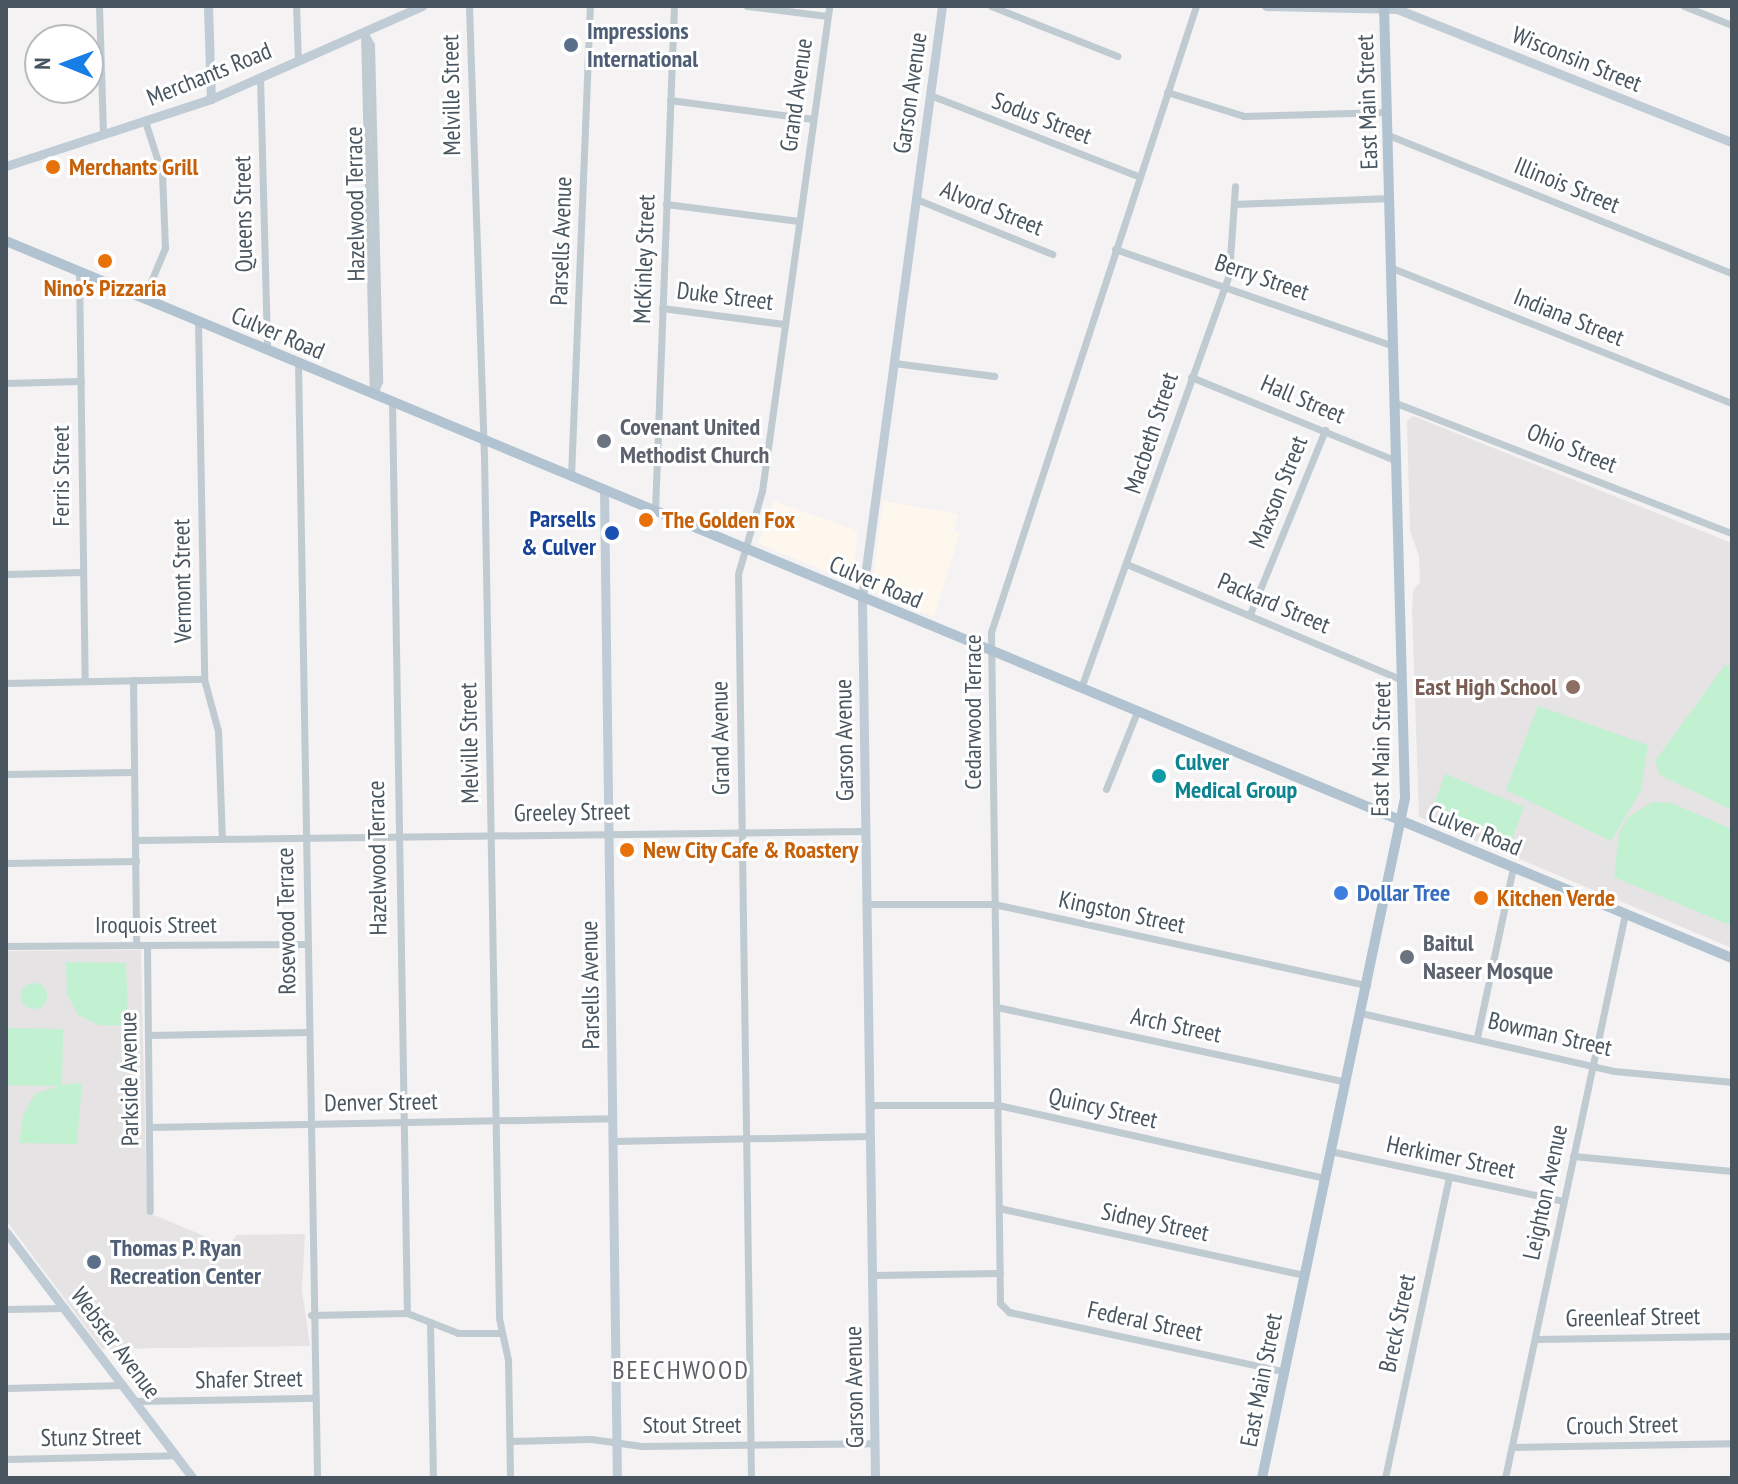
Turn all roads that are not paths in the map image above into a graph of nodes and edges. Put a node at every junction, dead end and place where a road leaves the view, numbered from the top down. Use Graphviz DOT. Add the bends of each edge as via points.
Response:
graph roads {
  1 [pos="99,6"];
  2 [pos="208,6"];
  3 [pos="296,6"];
  4 [pos="422,6"];
  5 [pos="469,6"];
  6 [pos="590,6"];
  7 [pos="674,6"];
  8 [pos="747,6"];
  9 [pos="829,6"];
  10 [pos="942,6"];
  11 [pos="991,6"];
  12 [pos="1196,6"];
  13 [pos="1266,6"];
  14 [pos="1684,6"];
  15 [pos="1384,7"];
  16 [pos="411,8"];
  17 [pos="827,16"];
  18 [pos="1732,25"];
  19 [pos="364,32"];
  20 [pos="1117,56"];
  21 [pos="298,60"];
  22 [pos="260,77"];
  23 [pos="1167,92"];
  24 [pos="930,95"];
  25 [pos="211,99"];
  26 [pos="670,100"];
  27 [pos="1387,112"];
  28 [pos="813,119"];
  29 [pos="145,121"];
  30 [pos="103,135"];
  31 [pos="1388,135"];
  32 [pos="1732,142"];
  33 [pos="6,166"];
  34 [pos="1140,177"];
  35 [pos="1235,186"];
  36 [pos="1390,198"];
  37 [pos="916,199"];
  38 [pos="666,204"];
  39 [pos="1234,204"];
  40 [pos="799,221"];
  41 [pos="6,241"];
  42 [pos="1115,249"];
  43 [pos="1052,254"];
  44 [pos="1392,268"];
  45 [pos="79,272"];
  46 [pos="1732,273"];
  47 [pos="1223,283"];
  48 [pos="144,298"];
  49 [pos="662,308"];
  50 [pos="198,321"];
  51 [pos="784,324"];
  52 [pos="1394,346"];
  53 [pos="267,350"];
  54 [pos="298,363"];
  55 [pos="894,363"];
  56 [pos="994,376"];
  57 [pos="1191,377"];
  58 [pos="81,381"];
  59 [pos="6,383"];
  60 [pos="374,395"];
  61 [pos="392,403"];
  62 [pos="1396,403"];
  63 [pos="1732,403"];
  64 [pos="1325,430"];
  65 [pos="483,440"];
  66 [pos="1399,462"];
  67 [pos="571,477"];
  68 [pos="604,491"];
  69 [pos="655,513"];
  70 [pos="1732,533"];
  71 [pos="742,548"];
  72 [pos="1129,565"];
  73 [pos="82,572"];
  74 [pos="6,574"];
  75 [pos="862,598"];
  76 [pos="1250,614"];
  77 [pos="990,651"];
  78 [pos="204,679"];
  79 [pos="133,680"];
  80 [pos="1402,680"];
  81 [pos="85,681"];
  82 [pos="6,683"];
  83 [pos="1081,688"];
  84 [pos="1137,712"];
  85 [pos="133,772"];
  86 [pos="6,774"];
  87 [pos="1106,789"];
  88 [pos="1402,822"];
  89 [pos="742,830"];
  90 [pos="608,831"];
  91 [pos="865,831"];
  92 [pos="490,834"];
  93 [pos="305,837"];
  94 [pos="396,837"];
  95 [pos="222,839"];
  96 [pos="136,840"];
  97 [pos="136,861"];
  98 [pos="6,863"];
  99 [pos="1513,868"];
  100 [pos="866,904"];
  101 [pos="994,904"];
  102 [pos="1625,914"];
  103 [pos="136,944"];
  104 [pos="307,944"];
  105 [pos="6,946"];
  106 [pos="147,946"];
  107 [pos="1732,958"];
  108 [pos="1367,985"];
  109 [pos="997,1007"];
  110 [pos="1361,1013"];
  111 [pos="308,1032"];
  112 [pos="149,1035"];
  113 [pos="1477,1037"];
  114 [pos="1592,1065"];
  115 [pos="1346,1082"];
  116 [pos="1732,1082"];
  117 [pos="870,1105"];
  118 [pos="998,1105"];
  119 [pos="612,1118"];
  120 [pos="495,1120"];
  121 [pos="402,1121"];
  122 [pos="309,1124"];
  123 [pos="150,1127"];
  124 [pos="870,1136"];
  125 [pos="745,1138"];
  126 [pos="613,1141"];
  127 [pos="1330,1151"];
  128 [pos="1573,1156"];
  129 [pos="1732,1171"];
  130 [pos="1449,1177"];
  131 [pos="1324,1178"];
  132 [pos="1563,1201"];
  133 [pos="999,1208"];
  134 [pos="150,1211"];
  135 [pos="6,1232"];
  136 [pos="1000,1273"];
  137 [pos="872,1275"];
  138 [pos="1303,1275"];
  139 [pos="1001,1306"];
  140 [pos="65,1308"];
  141 [pos="6,1309"];
  142 [pos="407,1313"];
  143 [pos="311,1315"];
  144 [pos="430,1322"];
  145 [pos="501,1333"];
  146 [pos="1732,1336"];
  147 [pos="1535,1339"];
  148 [pos="1283,1371"];
  149 [pos="123,1385"];
  150 [pos="6,1388"];
  151 [pos="315,1398"];
  152 [pos="135,1401"];
  153 [pos="510,1441"];
  154 [pos="616,1442"];
  155 [pos="875,1443"];
  156 [pos="1732,1443"];
  157 [pos="751,1445"];
  158 [pos="1512,1447"];
  159 [pos="176,1455"];
  160 [pos="6,1459"];
  161 [pos="193,1478"];
  162 [pos="317,1478"];
  163 [pos="433,1478"];
  164 [pos="510,1478"];
  165 [pos="617,1478"];
  166 [pos="751,1478"];
  167 [pos="875,1478"];
  168 [pos="1262,1478"];
  169 [pos="1385,1478"];
  170 [pos="1505,1478"];
  1 -- 30 [label="street"];
  2 -- 25 [label="street"];
  3 -- 21 [label="street"];
  4 -- 16 [label="street, Merchants Road"];
  5 -- 65 [label="street, Melville Street"];
  6 -- 67 [label="street, Parsells Avenue"];
  7 -- 26 [label="street, McKinley Street"];
  8 -- 17 [label="street"];
  9 -- 17 [label="street, Grand Avenue"];
  10 -- 24 [label="street, Garson Avenue"];
  11 -- 20 [label="street"];
  12 -- 23 [label="street, Cedarwood Terrace"];
  13 -- 15 [label="street, Wisconsin Street"];
  14 -- 18 [label="street"];
  15 -- 27 [label="main road, East Main Street"];
  15 -- 32 [label="street, Wisconsin Street"];
  16 -- 19 [label="street, Merchants Road"];
  17 -- 28 [label="street, Grand Avenue"];
  19 -- 21 [label="street, Merchants Road"];
  19 -- 60 [label="street, Hazelwood Terrace" via="371,45 379,381"];
  21 -- 22 [label="street, Merchants Road"];
  22 -- 25 [label="street, Merchants Road"];
  22 -- 53 [label="street, Queens Street"];
  23 -- 27 [label="street" via="1244,116"];
  23 -- 34 [label="street, Cedarwood Terrace"];
  24 -- 34 [label="street, Sodus Street"];
  24 -- 37 [label="street, Garson Avenue"];
  25 -- 29 [label="street, Merchants Road"];
  26 -- 28 [label="street"];
  26 -- 38 [label="street, McKinley Street"];
  27 -- 31 [label="main road, East Main Street"];
  28 -- 40 [label="street, Grand Avenue"];
  29 -- 30 [label="street, Merchants Road"];
  29 -- 48 [label="street" via="162,174 165,248"];
  30 -- 33 [label="street, Merchants Road"];
  31 -- 36 [label="main road, East Main Street"];
  31 -- 46 [label="street, Illinois Street"];
  34 -- 42 [label="street, Cedarwood Terrace"];
  35 -- 39 [label="street, Macbeth Street"];
  36 -- 39 [label="street"];
  36 -- 44 [label="main road, East Main Street"];
  37 -- 43 [label="street, Alvord Street"];
  37 -- 55 [label="street, Garson Avenue"];
  38 -- 40 [label="street"];
  38 -- 49 [label="street, McKinley Street"];
  39 -- 47 [label="street, Macbeth Street" via="1230,269"];
  40 -- 51 [label="street, Grand Avenue"];
  41 -- 45 [label="main road, Culver Road"];
  42 -- 47 [label="street, Berry Street"];
  42 -- 77 [label="street, Cedarwood Terrace" via="993,624"];
  44 -- 52 [label="main road, East Main Street"];
  44 -- 63 [label="street, Indiana Street"];
  45 -- 48 [label="main road, Culver Road"];
  45 -- 58 [label="street, Ferris Street"];
  47 -- 52 [label="street, Berry Street"];
  47 -- 57 [label="street, Macbeth Street"];
  48 -- 50 [label="main road, Culver Road"];
  49 -- 51 [label="street, Duke Street"];
  49 -- 69 [label="street, McKinley Street"];
  50 -- 53 [label="main road, Culver Road"];
  50 -- 78 [label="street, Vermont Street"];
  51 -- 71 [label="street, Grand Avenue" via="762,491"];
  52 -- 62 [label="main road, East Main Street"];
  53 -- 54 [label="main road, Culver Road"];
  54 -- 60 [label="main road, Culver Road"];
  54 -- 93 [label="street, Rosewood Terrace"];
  55 -- 56 [label="street"];
  55 -- 75 [label="street, Garson Avenue"];
  57 -- 64 [label="street, Hall Street"];
  57 -- 72 [label="street, Macbeth Street"];
  58 -- 59 [label="street"];
  58 -- 73 [label="street, Ferris Street"];
  60 -- 61 [label="main road, Culver Road"];
  61 -- 65 [label="main road, Culver Road"];
  61 -- 94 [label="street, Hazelwood Terrace"];
  62 -- 66 [label="main road, East Main Street"];
  62 -- 70 [label="street, Ohio Street"];
  64 -- 66 [label="street, Hall Street"];
  64 -- 76 [label="street, Maxson Street"];
  65 -- 67 [label="main road, Culver Road"];
  65 -- 92 [label="street, Melville Street"];
  66 -- 80 [label="main road, East Main Street"];
  67 -- 68 [label="main road, Culver Road"];
  68 -- 69 [label="main road, Culver Road"];
  68 -- 90 [label="street, Parsells Avenue"];
  69 -- 71 [label="main road, Culver Road"];
  71 -- 75 [label="main road, Culver Road"];
  71 -- 89 [label="street, Grand Avenue"];
  72 -- 76 [label="street, Packard Street"];
  72 -- 83 [label="street, Macbeth Street"];
  73 -- 74 [label="street"];
  73 -- 81 [label="street, Ferris Street"];
  75 -- 77 [label="main road, Culver Road"];
  75 -- 91 [label="street, Garson Avenue"];
  76 -- 80 [label="street, Packard Street"];
  77 -- 83 [label="main road, Culver Road"];
  77 -- 101 [label="street, Cedarwood Terrace"];
  78 -- 79 [label="street"];
  78 -- 95 [label="street, Vermont Street" via="218,731"];
  79 -- 81 [label="street"];
  79 -- 85 [label="street"];
  80 -- 88 [label="main road, East Main Street"];
  81 -- 82 [label="street"];
  83 -- 84 [label="main road, Culver Road"];
  84 -- 87 [label="street"];
  84 -- 88 [label="main road, Culver Road"];
  85 -- 86 [label="street"];
  85 -- 96 [label="street"];
  88 -- 99 [label="main road, Culver Road"];
  88 -- 108 [label="main road, East Main Street"];
  89 -- 90 [label="street, Greeley Street"];
  89 -- 91 [label="street, Greeley Street"];
  89 -- 125 [label="street, Grand Avenue"];
  90 -- 92 [label="street, Greeley Street"];
  90 -- 119 [label="street, Parsells Avenue"];
  91 -- 100 [label="street, Garson Avenue"];
  92 -- 94 [label="street, Greeley Street"];
  92 -- 120 [label="street, Melville Street"];
  93 -- 94 [label="street, Greeley Street"];
  93 -- 95 [label="street, Greeley Street"];
  93 -- 104 [label="street, Rosewood Terrace"];
  94 -- 121 [label="street, Hazelwood Terrace"];
  95 -- 96 [label="street, Greeley Street"];
  96 -- 97 [label="street"];
  97 -- 98 [label="street"];
  97 -- 103 [label="street"];
  99 -- 102 [label="main road, Culver Road"];
  99 -- 113 [label="street"];
  100 -- 101 [label="street, Kingston Street"];
  100 -- 117 [label="street, Garson Avenue"];
  101 -- 108 [label="street, Kingston Street"];
  101 -- 109 [label="street, Cedarwood Terrace"];
  102 -- 107 [label="main road, Culver Road"];
  102 -- 114 [label="street, Leighton Avenue"];
  103 -- 105 [label="street, Iroquois Street"];
  103 -- 106 [label="street, Iroquois Street"];
  104 -- 106 [label="street, Iroquois Street"];
  104 -- 111 [label="street, Rosewood Terrace"];
  106 -- 112 [label="street, Parkside Avenue"];
  108 -- 110 [label="main road, East Main Street"];
  109 -- 115 [label="street, Arch Street"];
  109 -- 118 [label="street, Cedarwood Terrace"];
  110 -- 113 [label="street, Bowman Street"];
  110 -- 115 [label="main road, East Main Street"];
  111 -- 112 [label="street"];
  111 -- 122 [label="street, Rosewood Terrace"];
  112 -- 123 [label="street, Parkside Avenue"];
  113 -- 114 [label="street, Bowman Street"];
  114 -- 116 [label="street, Bowman Street"];
  114 -- 128 [label="street, Leighton Avenue"];
  115 -- 127 [label="main road, East Main Street"];
  117 -- 118 [label="street, Quincy Street"];
  117 -- 124 [label="street, Garson Avenue"];
  118 -- 131 [label="street, Quincy Street"];
  118 -- 133 [label="street, Cedarwood Terrace"];
  119 -- 120 [label="street, Denver Street"];
  119 -- 126 [label="street, Parsells Avenue"];
  120 -- 121 [label="street, Denver Street"];
  120 -- 145 [label="street, Melville Street"];
  121 -- 122 [label="street, Denver Street"];
  121 -- 142 [label="street, Hazelwood Terrace"];
  122 -- 123 [label="street, Denver Street"];
  122 -- 143 [label="street, Rosewood Terrace"];
  123 -- 134 [label="street, Parkside Avenue"];
  124 -- 125 [label="street"];
  124 -- 137 [label="street, Garson Avenue"];
  125 -- 126 [label="street"];
  125 -- 157 [label="street, Grand Avenue"];
  126 -- 154 [label="street, Parsells Avenue"];
  127 -- 130 [label="street, Herkimer Street"];
  127 -- 131 [label="main road, East Main Street"];
  128 -- 129 [label="street"];
  128 -- 132 [label="street, Leighton Avenue"];
  130 -- 132 [label="street, Herkimer Street"];
  130 -- 169 [label="street, Breck Street"];
  131 -- 138 [label="main road, East Main Street"];
  132 -- 147 [label="street, Leighton Avenue"];
  133 -- 136 [label="street, Cedarwood Terrace"];
  133 -- 138 [label="street, Sidney Street"];
  135 -- 140 [label="street, Webster Avenue"];
  136 -- 137 [label="street"];
  136 -- 139 [label="street, Cedarwood Terrace"];
  137 -- 155 [label="street, Garson Avenue"];
  138 -- 148 [label="main road, East Main Street"];
  139 -- 148 [label="street, Federal Street"];
  140 -- 141 [label="street"];
  140 -- 149 [label="street, Webster Avenue"];
  142 -- 143 [label="street"];
  142 -- 144 [label="street"];
  143 -- 151 [label="street, Rosewood Terrace"];
  144 -- 145 [label="street" via="458,1333"];
  144 -- 163 [label="street"];
  145 -- 153 [label="street, Melville Street" via="508,1360"];
  146 -- 147 [label="street, Greenleaf Street"];
  147 -- 158 [label="street, Leighton Avenue"];
  148 -- 168 [label="main road, East Main Street"];
  149 -- 150 [label="street"];
  149 -- 152 [label="street, Webster Avenue"];
  151 -- 152 [label="street, Shafer Street"];
  151 -- 162 [label="street, Rosewood Terrace"];
  152 -- 159 [label="street, Webster Avenue"];
  153 -- 154 [label="street, Stout Street"];
  153 -- 164 [label="street, Melville Street"];
  154 -- 157 [label="street, Stout Street"];
  154 -- 165 [label="street, Parsells Avenue"];
  155 -- 157 [label="street, Stout Street"];
  155 -- 167 [label="street, Garson Avenue"];
  156 -- 158 [label="street, Crouch Street"];
  157 -- 166 [label="street, Grand Avenue"];
  158 -- 170 [label="street, Leighton Avenue"];
  159 -- 160 [label="street, Stunz Street"];
  159 -- 161 [label="street, Webster Avenue"];
}
